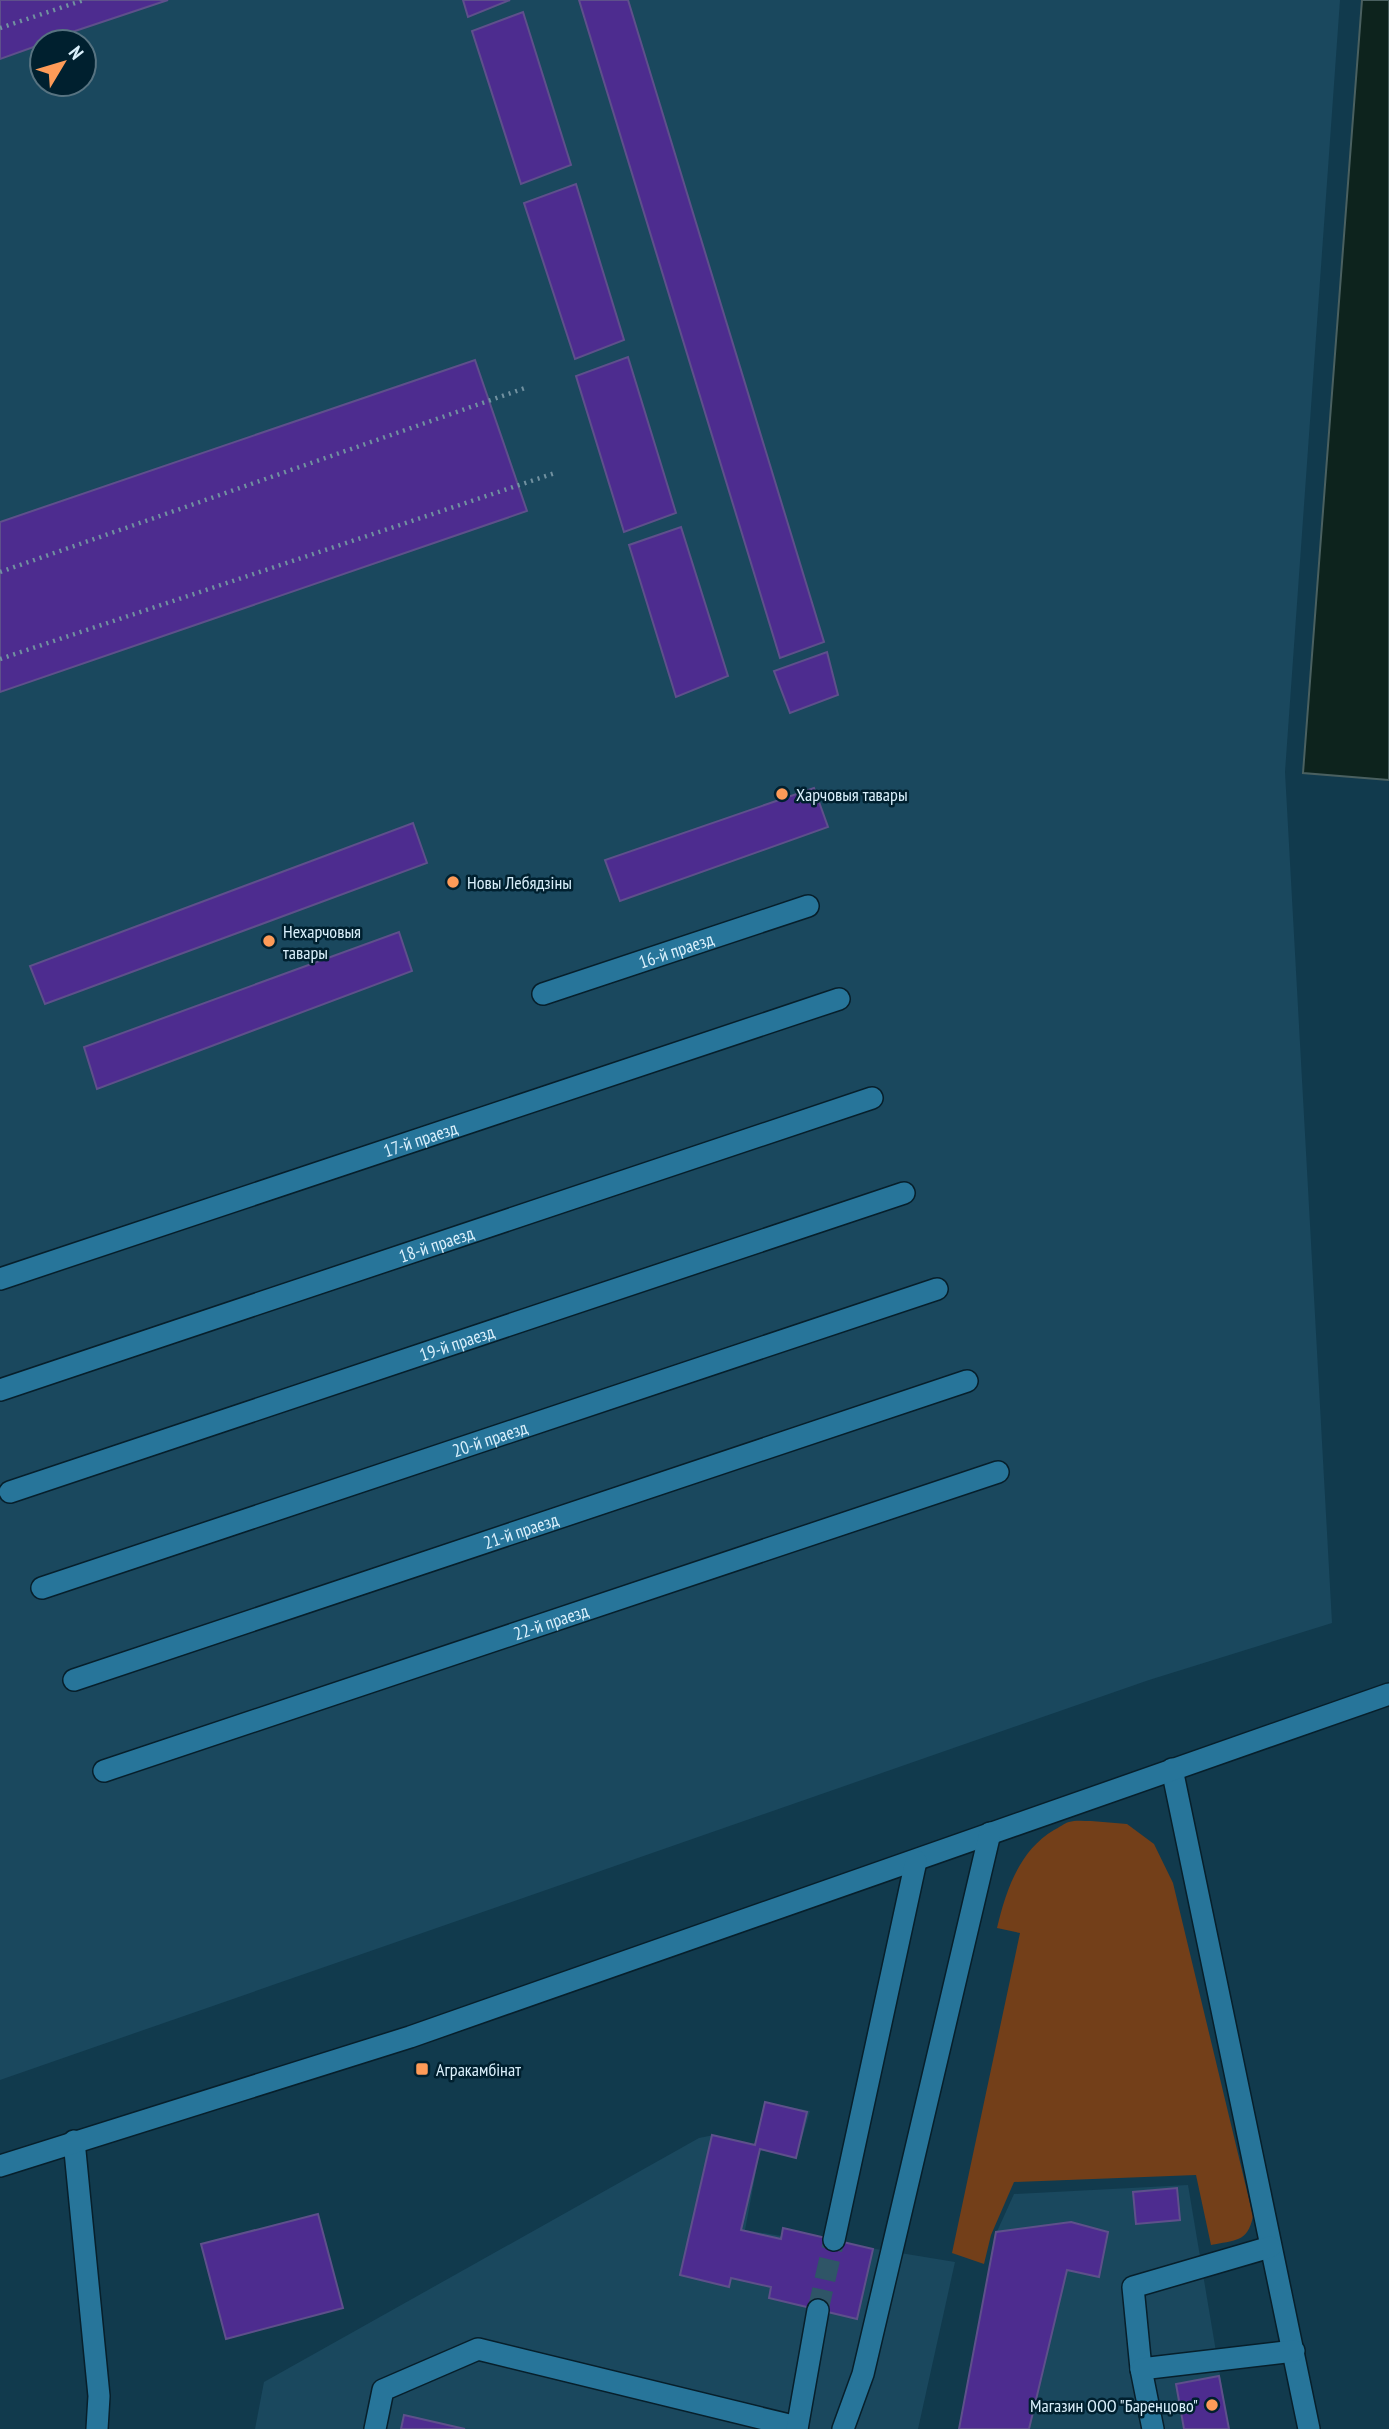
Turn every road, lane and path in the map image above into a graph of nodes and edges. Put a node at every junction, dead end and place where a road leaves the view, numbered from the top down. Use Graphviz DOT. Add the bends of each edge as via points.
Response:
graph roads {
  1 [pos="84,0"];
  2 [pos="0,28"];
  3 [pos="528,387"];
  4 [pos="555,473"];
  5 [pos="0,572"];
  6 [pos="0,659"];
  7 [pos="808,906"];
  8 [pos="543,995"];
  9 [pos="839,999"];
  10 [pos="872,1098"];
  11 [pos="904,1193"];
  12 [pos="0,1279"];
  13 [pos="937,1289"];
  14 [pos="967,1381"];
  15 [pos="0,1390"];
  16 [pos="998,1472"];
  17 [pos="10,1492"];
  18 [pos="43,1588"];
  19 [pos="74,1680"];
  20 [pos="1389,1694"];
  21 [pos="1172,1769"];
  22 [pos="104,1771"];
  23 [pos="990,1833"];
  24 [pos="916,1861"];
  25 [pos="74,2141"];
  26 [pos="0,2166"];
  27 [pos="834,2240"];
  28 [pos="1270,2247"];
  29 [pos="818,2310"];
  30 [pos="1294,2351"];
  31 [pos="1141,2369"];
  32 [pos="797,2428"];
  33 [pos="97,2429"];
  34 [pos="375,2429"];
  35 [pos="843,2429"];
  36 [pos="1153,2429"];
  37 [pos="1309,2429"];
  1 -- 2 [label="path"];
  3 -- 5 [label="path"];
  4 -- 6 [label="path"];
  7 -- 8 [label="street, 16-й праезд"];
  9 -- 12 [label="street, 17-й праезд"];
  10 -- 15 [label="street, 18-й праезд"];
  11 -- 17 [label="street, 19-й праезд"];
  13 -- 18 [label="street, 20-й праезд"];
  14 -- 19 [label="street, 21-й праезд"];
  16 -- 22 [label="street, 22-й праезд"];
  20 -- 21 [label="street"];
  21 -- 23 [label="street"];
  21 -- 28 [label="street"];
  23 -- 24 [label="street"];
  23 -- 35 [label="street" via="863,2374"];
  24 -- 25 [label="street" via="410,2037"];
  24 -- 27 [label="street"];
  25 -- 26 [label="street"];
  25 -- 33 [label="street" via="99,2396"];
  28 -- 30 [label="street"];
  28 -- 31 [label="street" via="1133,2287"];
  29 -- 32 [label="street"];
  30 -- 31 [label="street"];
  30 -- 37 [label="street"];
  31 -- 36 [label="street"];
  32 -- 34 [label="street" via="478,2349 383,2390"];
}
